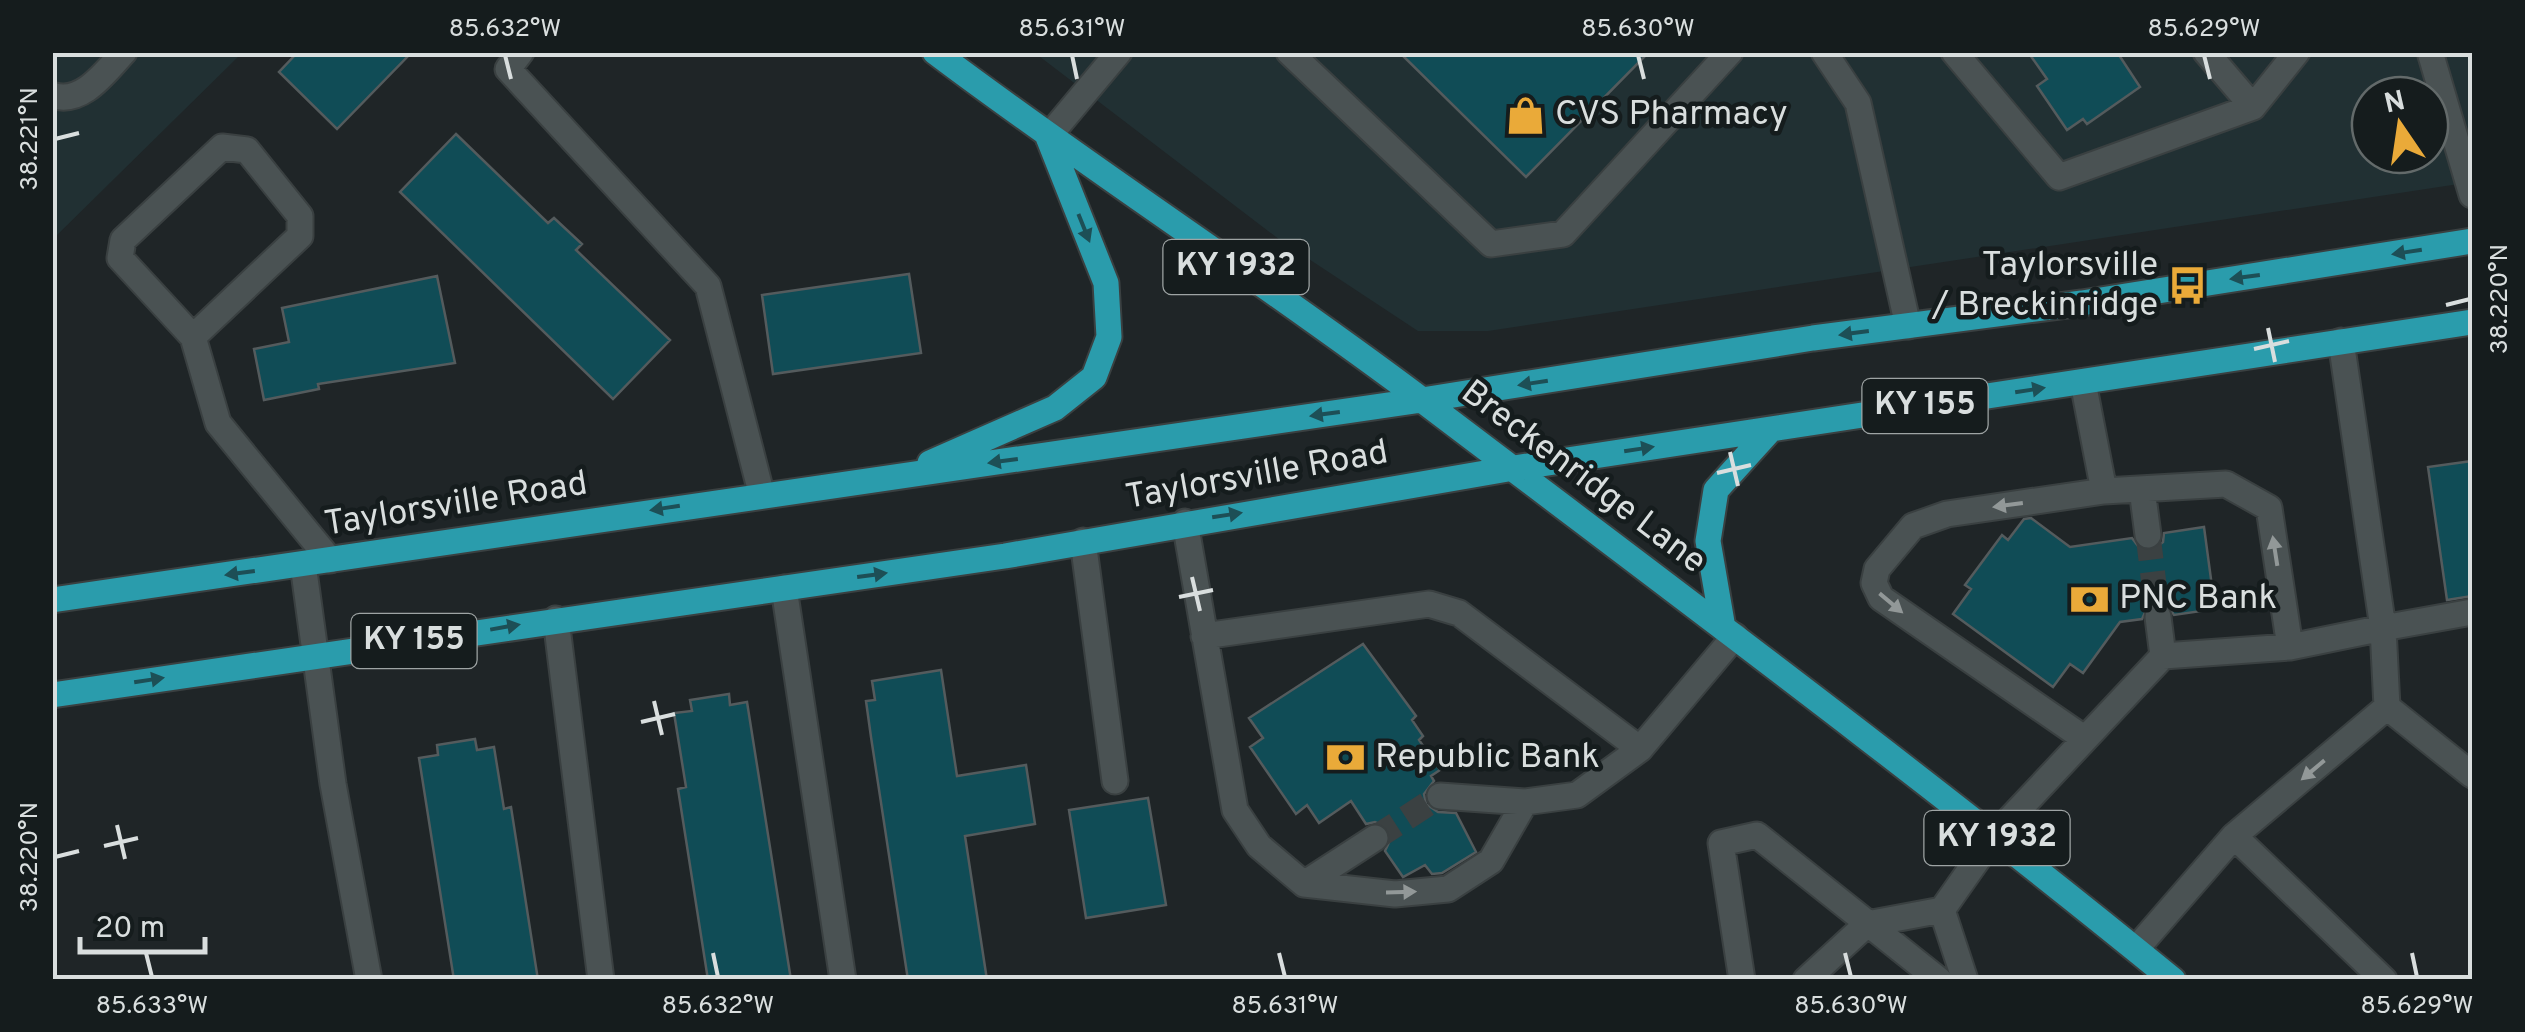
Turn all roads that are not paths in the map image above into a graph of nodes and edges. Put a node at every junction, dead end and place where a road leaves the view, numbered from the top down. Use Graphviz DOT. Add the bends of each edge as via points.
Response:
graph roads {
  1 [pos="124,52"];
  2 [pos="521,52"];
  3 [pos="935,52"];
  4 [pos="1119,52"];
  5 [pos="1289,52"];
  6 [pos="1730,52"];
  7 [pos="1824,52"];
  8 [pos="1954,52"];
  9 [pos="2206,52"];
  10 [pos="2297,52"];
  11 [pos="2430,52"];
  12 [pos="52,96"];
  13 [pos="2253,107"];
  14 [pos="1048,138"];
  15 [pos="2472,195"];
  16 [pos="2472,241"];
  17 [pos="2472,322"];
  18 [pos="1908,326"];
  19 [pos="193,337"];
  20 [pos="2342,341"];
  21 [pos="2083,382"];
  22 [pos="1422,400"];
  23 [pos="1771,429"];
  24 [pos="1508,469"];
  25 [pos="901,476"];
  26 [pos="2142,488"];
  27 [pos="2104,491"];
  28 [pos="762,496"];
  29 [pos="1184,522"];
  30 [pos="2148,535"];
  31 [pos="1083,542"];
  32 [pos="330,560"];
  33 [pos="303,564"];
  34 [pos="784,588"];
  35 [pos="52,600"];
  36 [pos="2472,612"];
  37 [pos="2158,617"];
  38 [pos="556,618"];
  39 [pos="2383,628"];
  40 [pos="1729,632"];
  41 [pos="1204,636"];
  42 [pos="2290,648"];
  43 [pos="314,655"];
  44 [pos="2163,656"];
  45 [pos="52,695"];
  46 [pos="2387,707"];
  47 [pos="2085,740"];
  48 [pos="1640,749"];
  49 [pos="2472,775"];
  50 [pos="1115,781"];
  51 [pos="1440,796"];
  52 [pos="1524,802"];
  53 [pos="1994,836"];
  54 [pos="2234,836"];
  55 [pos="1376,838"];
  56 [pos="1304,884"];
  57 [pos="1942,910"];
  58 [pos="1867,924"];
  59 [pos="2136,949"];
  60 [pos="369,980"];
  61 [pos="601,980"];
  62 [pos="843,980"];
  63 [pos="1742,980"];
  64 [pos="1806,980"];
  65 [pos="1939,980"];
  66 [pos="1965,980"];
  67 [pos="2173,980"];
  68 [pos="2384,980"];
  1 -- 12 [label="street" via="87,90"];
  2 -- 28 [label="street" via="508,69 708,286"];
  3 -- 14 [label="main road, Breckenridge Lane / KY 1932"];
  4 -- 14 [label="street"];
  5 -- 6 [label="street" via="1491,244 1563,234"];
  7 -- 18 [label="street" via="1858,103"];
  8 -- 13 [label="street" via="2059,177"];
  9 -- 13 [label="street"];
  10 -- 13 [label="street"];
  11 -- 15 [label="street"];
  14 -- 22 [label="main road, Breckenridge Lane / KY 1932"];
  14 -- 25 [label="main road, one-way" via="1106,283 1109,337 1094,377 1055,408"];
  16 -- 18 [label="main road, Taylorsville Road / KY 155, one-way"];
  17 -- 20 [label="main road, Taylorsville Road / KY 155"];
  18 -- 22 [label="main road, Taylorsville Road / KY 155, one-way"];
  19 -- 19 [label="street" via="120,258 123,240 222,147 247,150 300,216 300,236"];
  19 -- 32 [label="street" via="218,423"];
  20 -- 21 [label="main road, Taylorsville Road / KY 155"];
  20 -- 39 [label="street"];
  23 -- 21 [label="main road, Taylorsville Road / KY 155, one-way"];
  21 -- 27 [label="street"];
  22 -- 24 [label="main road, Breckenridge Lane / KY 1932"];
  22 -- 25 [label="main road, Taylorsville Road / KY 155, one-way"];
  24 -- 23 [label="main road, Taylorsville Road / KY 155, one-way"];
  23 -- 40 [label="main road" via="1716,490 1708,542"];
  29 -- 24 [label="main road, Taylorsville Road / KY 155, one-way"];
  24 -- 40 [label="main road, Breckenridge Lane / KY 1932"];
  25 -- 28 [label="main road, Taylorsville Road / KY 155"];
  26 -- 27 [label="street"];
  26 -- 30 [label="street"];
  42 -- 26 [label="street, one-way" via="2269,508 2226,484"];
  27 -- 47 [label="street, one-way" via="1947,514 1914,526 1877,569 1874,584 1881,598"];
  28 -- 32 [label="main road, Taylorsville Road / KY 155, one-way"];
  29 -- 31 [label="main road, Taylorsville Road / KY 155"];
  29 -- 41 [label="street"];
  34 -- 31 [label="main road, Taylorsville Road / KY 155, one-way"];
  31 -- 50 [label="street"];
  32 -- 33 [label="main road, Taylorsville Road / KY 155"];
  33 -- 35 [label="main road, Taylorsville Road / KY 155, one-way"];
  33 -- 43 [label="street"];
  34 -- 38 [label="main road, Taylorsville Road / KY 155"];
  34 -- 62 [label="street"];
  36 -- 39 [label="street"];
  37 -- 44 [label="street"];
  43 -- 38 [label="main road, Taylorsville Road / KY 155, one-way"];
  38 -- 61 [label="street"];
  39 -- 42 [label="street"];
  39 -- 46 [label="street"];
  40 -- 48 [label="street"];
  40 -- 53 [label="main road, Breckenridge Lane / KY 1932"];
  41 -- 48 [label="street" via="1428,604 1460,613"];
  41 -- 56 [label="street" via="1235,810 1259,846"];
  42 -- 44 [label="street"];
  45 -- 43 [label="main road, Taylorsville Road / KY 155, one-way"];
  43 -- 60 [label="street"];
  44 -- 47 [label="street"];
  46 -- 49 [label="street"];
  46 -- 54 [label="street, one-way"];
  47 -- 53 [label="street"];
  48 -- 52 [label="street" via="1577,795"];
  51 -- 52 [label="street"];
  56 -- 52 [label="street, one-way" via="1394,894 1448,888 1491,861"];
  53 -- 57 [label="street"];
  53 -- 59 [label="main road, Breckenridge Lane / KY 1932"];
  54 -- 59 [label="street"];
  54 -- 68 [label="street"];
  55 -- 56 [label="street"];
  57 -- 58 [label="street"];
  57 -- 66 [label="street"];
  58 -- 63 [label="street" via="1756,835 1721,844"];
  58 -- 64 [label="street"];
  58 -- 65 [label="street"];
  59 -- 67 [label="main road, Breckenridge Lane / KY 1932"];
}
